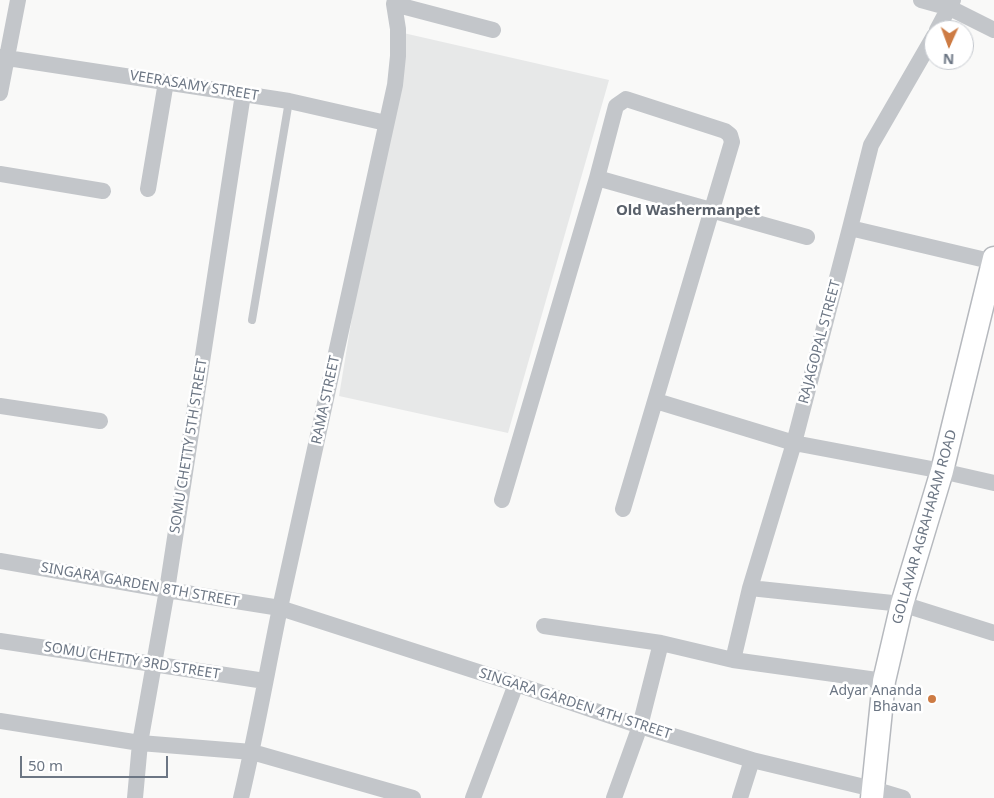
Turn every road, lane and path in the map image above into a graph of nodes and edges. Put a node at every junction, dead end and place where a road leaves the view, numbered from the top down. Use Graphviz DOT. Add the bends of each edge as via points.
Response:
graph roads {
  1 [pos="18,0"];
  2 [pos="920,0"];
  3 [pos="394,2"];
  4 [pos="952,4"];
  5 [pos="943,20"];
  6 [pos="493,30"];
  7 [pos="994,30"];
  8 [pos="924,53"];
  9 [pos="3,57"];
  10 [pos="166,82"];
  11 [pos="0,93"];
  12 [pos="243,94"];
  13 [pos="289,102"];
  14 [pos="386,124"];
  15 [pos="0,174"];
  16 [pos="597,178"];
  17 [pos="148,189"];
  18 [pos="103,191"];
  19 [pos="712,210"];
  20 [pos="850,228"];
  21 [pos="807,237"];
  22 [pos="993,261"];
  23 [pos="252,320"];
  24 [pos="656,400"];
  25 [pos="0,406"];
  26 [pos="100,421"];
  27 [pos="794,443"];
  28 [pos="942,471"];
  29 [pos="994,483"];
  30 [pos="502,500"];
  31 [pos="623,509"];
  32 [pos="0,561"];
  33 [pos="750,588"];
  34 [pos="167,590"];
  35 [pos="902,604"];
  36 [pos="280,608"];
  37 [pos="544,626"];
  38 [pos="994,634"];
  39 [pos="0,641"];
  40 [pos="661,643"];
  41 [pos="733,660"];
  42 [pos="154,664"];
  43 [pos="265,681"];
  44 [pos="884,681"];
  45 [pos="516,684"];
  46 [pos="0,721"];
  47 [pos="640,726"];
  48 [pos="140,743"];
  49 [pos="252,752"];
  50 [pos="752,760"];
  51 [pos="872,794"];
  52 [pos="135,798"];
  53 [pos="241,798"];
  54 [pos="413,798"];
  55 [pos="473,798"];
  56 [pos="614,798"];
  57 [pos="740,798"];
  58 [pos="903,798"];
  1 -- 9 [label="street"];
  2 -- 4 [label="street"];
  3 -- 6 [label="street"];
  3 -- 14 [label="street, RAMA STREET" via="398,56"];
  4 -- 5 [label="street"];
  4 -- 7 [label="street"];
  8 -- 20 [label="street, RAJAGOPAL STREET" via="871,145"];
  9 -- 10 [label="street, VEERASAMY STREET"];
  9 -- 11 [label="street"];
  10 -- 12 [label="street, VEERASAMY STREET"];
  10 -- 17 [label="street"];
  12 -- 13 [label="street, VEERASAMY STREET"];
  12 -- 34 [label="street, SOMU CHETTY 5TH STREET"];
  13 -- 14 [label="street, VEERASAMY STREET"];
  13 -- 23 [label="lane"];
  14 -- 36 [label="street, RAMA STREET"];
  15 -- 18 [label="street"];
  16 -- 19 [label="street"];
  16 -- 19 [label="street" via="616,106 626,98 730,135 732,142"];
  16 -- 30 [label="street"];
  19 -- 21 [label="street"];
  19 -- 24 [label="street"];
  20 -- 22 [label="street"];
  20 -- 27 [label="street, RAJAGOPAL STREET"];
  22 -- 28 [label="street, GOLLAVAR AGRAHARAM ROAD"];
  24 -- 27 [label="street"];
  24 -- 31 [label="street"];
  25 -- 26 [label="street"];
  27 -- 28 [label="street"];
  27 -- 33 [label="street, RAJAGOPAL STREET"];
  28 -- 29 [label="street"];
  28 -- 35 [label="street, GOLLAVAR AGRAHARAM ROAD"];
  32 -- 34 [label="street, SINGARA GARDEN 8TH STREET"];
  33 -- 35 [label="street"];
  33 -- 41 [label="street, RAJAGOPAL STREET"];
  34 -- 36 [label="street, SINGARA GARDEN 8TH STREET"];
  34 -- 42 [label="street, SOMU CHETTY 5TH STREET"];
  35 -- 38 [label="street"];
  35 -- 44 [label="street, GOLLAVAR AGRAHARAM ROAD"];
  36 -- 43 [label="street, RAMA STREET"];
  36 -- 45 [label="street, SINGARA GARDEN 4TH STREET"];
  37 -- 40 [label="street"];
  39 -- 42 [label="street, SOMU CHETTY 3RD STREET"];
  40 -- 41 [label="street"];
  40 -- 47 [label="street"];
  41 -- 44 [label="street"];
  42 -- 43 [label="street, SOMU CHETTY 3RD STREET"];
  42 -- 48 [label="street, SOMU CHETTY 5TH STREET"];
  43 -- 49 [label="street, RAMA STREET"];
  44 -- 51 [label="street, GOLLAVAR AGRAHARAM ROAD"];
  45 -- 47 [label="street, SINGARA GARDEN 4TH STREET"];
  45 -- 55 [label="street"];
  46 -- 48 [label="street"];
  47 -- 50 [label="street, SINGARA GARDEN 4TH STREET"];
  47 -- 56 [label="street"];
  48 -- 49 [label="street"];
  48 -- 52 [label="street, SOMU CHETTY 5TH STREET"];
  49 -- 53 [label="street, RAMA STREET"];
  49 -- 54 [label="street"];
  50 -- 51 [label="street, SINGARA GARDEN 4TH STREET"];
  50 -- 57 [label="street"];
  51 -- 58 [label="street, SINGARA GARDEN 4TH STREET"];
}
